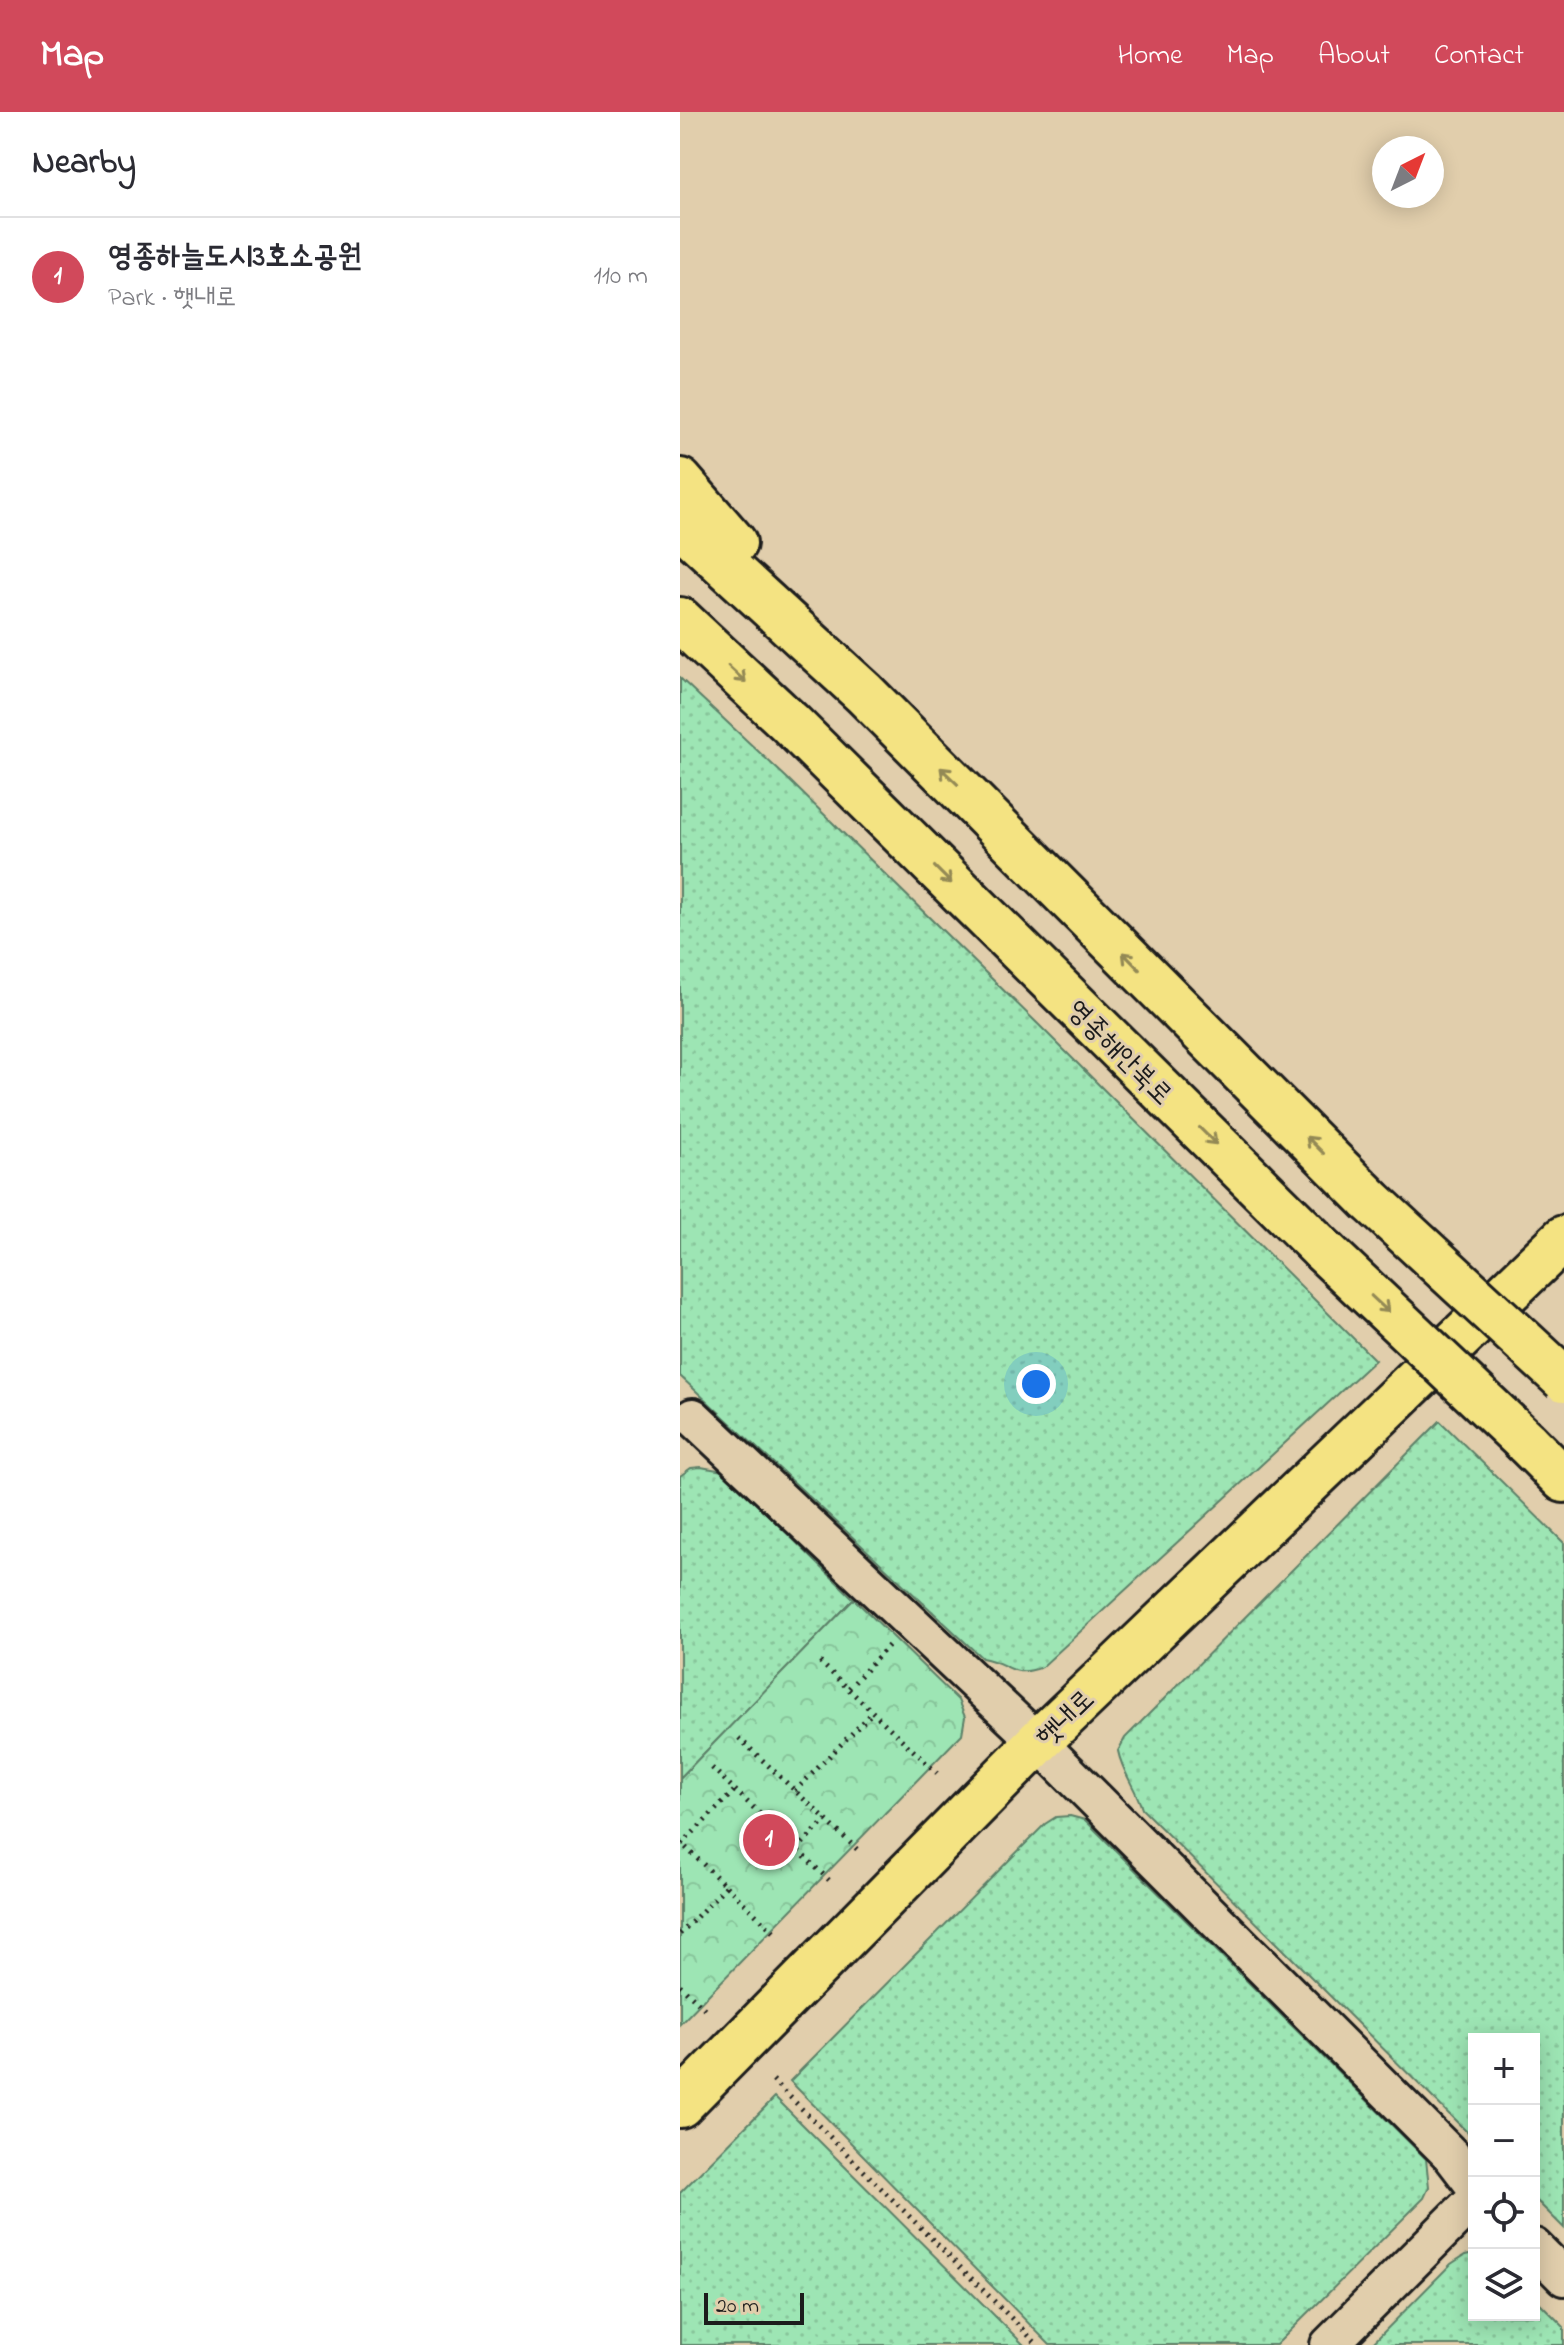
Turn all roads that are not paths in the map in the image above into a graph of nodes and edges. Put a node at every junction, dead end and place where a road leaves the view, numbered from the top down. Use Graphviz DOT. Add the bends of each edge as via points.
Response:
graph roads {
  1 [pos="680,481"];
  2 [pos="680,524"];
  3 [pos="680,620"];
  4 [pos="864,693"];
  5 [pos="1564,1238"];
  6 [pos="1564,1379"];
  7 [pos="684,1418"];
  8 [pos="1564,1480"];
  9 [pos="1038,1742"];
  10 [pos="680,2105"];
  11 [pos="1468,2177"];
  12 [pos="1468,2206"];
  13 [pos="1536,2249"];
  14 [pos="1564,2277"];
  15 [pos="1329,2345"];
  1 -- 4 [label="main road"];
  2 -- 4 [label="main road"];
  3 -- 8 [label="main road, 영종해안북로, one-way, bridge"];
  6 -- 4 [label="main road, one-way, bridge" via="1370,1200"];
  5 -- 9 [label="main road, 햇내로"];
  7 -- 9 [label="street"];
  9 -- 10 [label="main road, 햇내로"];
  9 -- 11 [label="street"];
  12 -- 15 [label="street"];
  13 -- 14 [label="street"];
}
